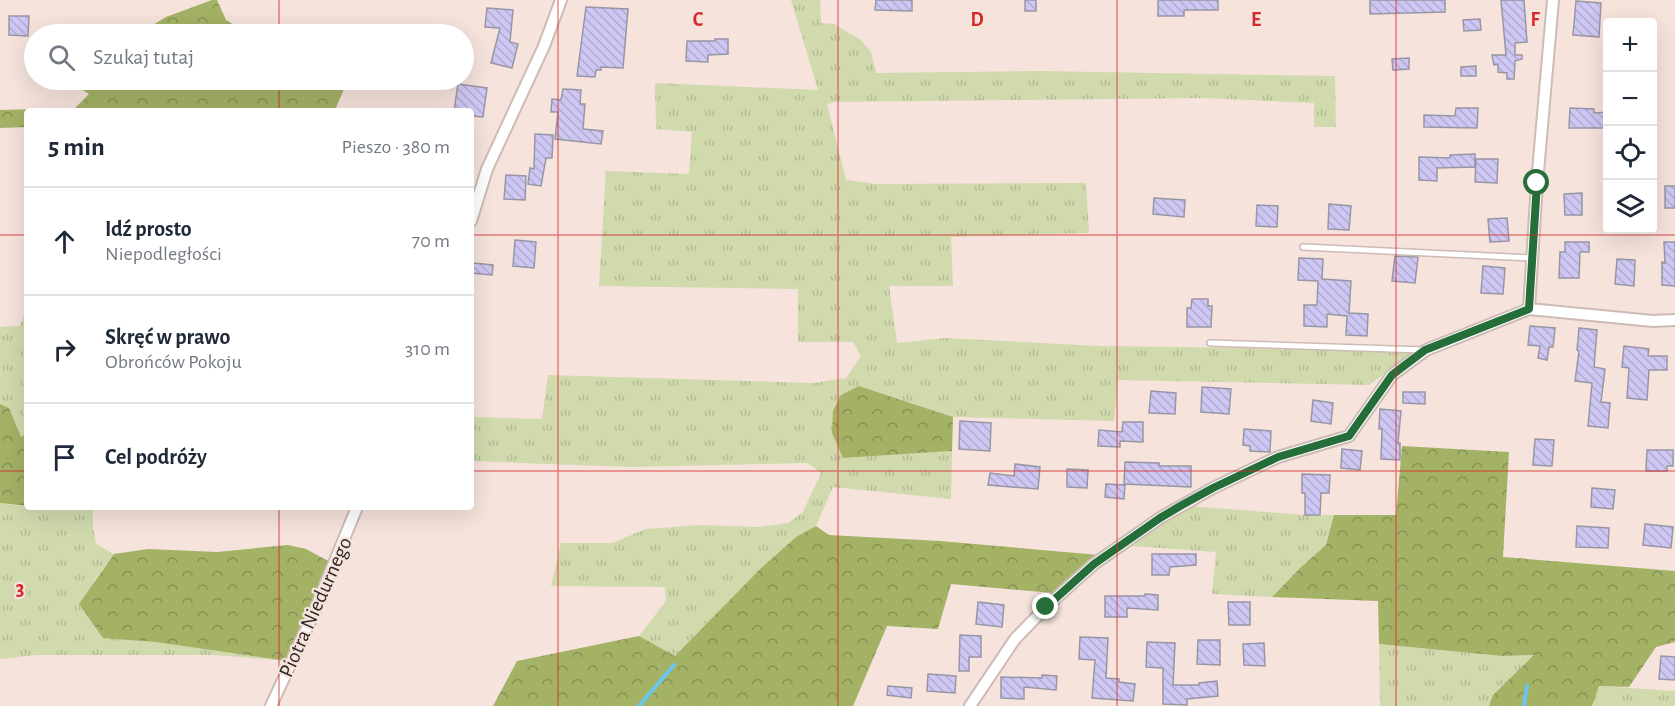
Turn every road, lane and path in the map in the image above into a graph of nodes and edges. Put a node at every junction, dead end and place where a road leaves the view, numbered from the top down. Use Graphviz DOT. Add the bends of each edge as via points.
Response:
graph roads {
  1 [pos="561,0"];
  2 [pos="1553,0"];
  3 [pos="474,211"];
  4 [pos="1303,247"];
  5 [pos="1532,258"];
  6 [pos="1529,309"];
  7 [pos="1675,320"];
  8 [pos="1210,343"];
  9 [pos="1425,350"];
  10 [pos="356,510"];
  11 [pos="271,706"];
  12 [pos="970,706"];
  1 -- 3 [label="street" via="487,169"];
  2 -- 5 [label="street"];
  4 -- 5 [label="lane"];
  5 -- 6 [label="street"];
  6 -- 7 [label="street"];
  6 -- 9 [label="street"];
  8 -- 9 [label="lane"];
  9 -- 12 [label="street" via="1392,375 1349,436 1278,457 1213,488 1160,518 1094,564 1015,639"];
  10 -- 11 [label="street, Piotra Niedurnego"];
}
